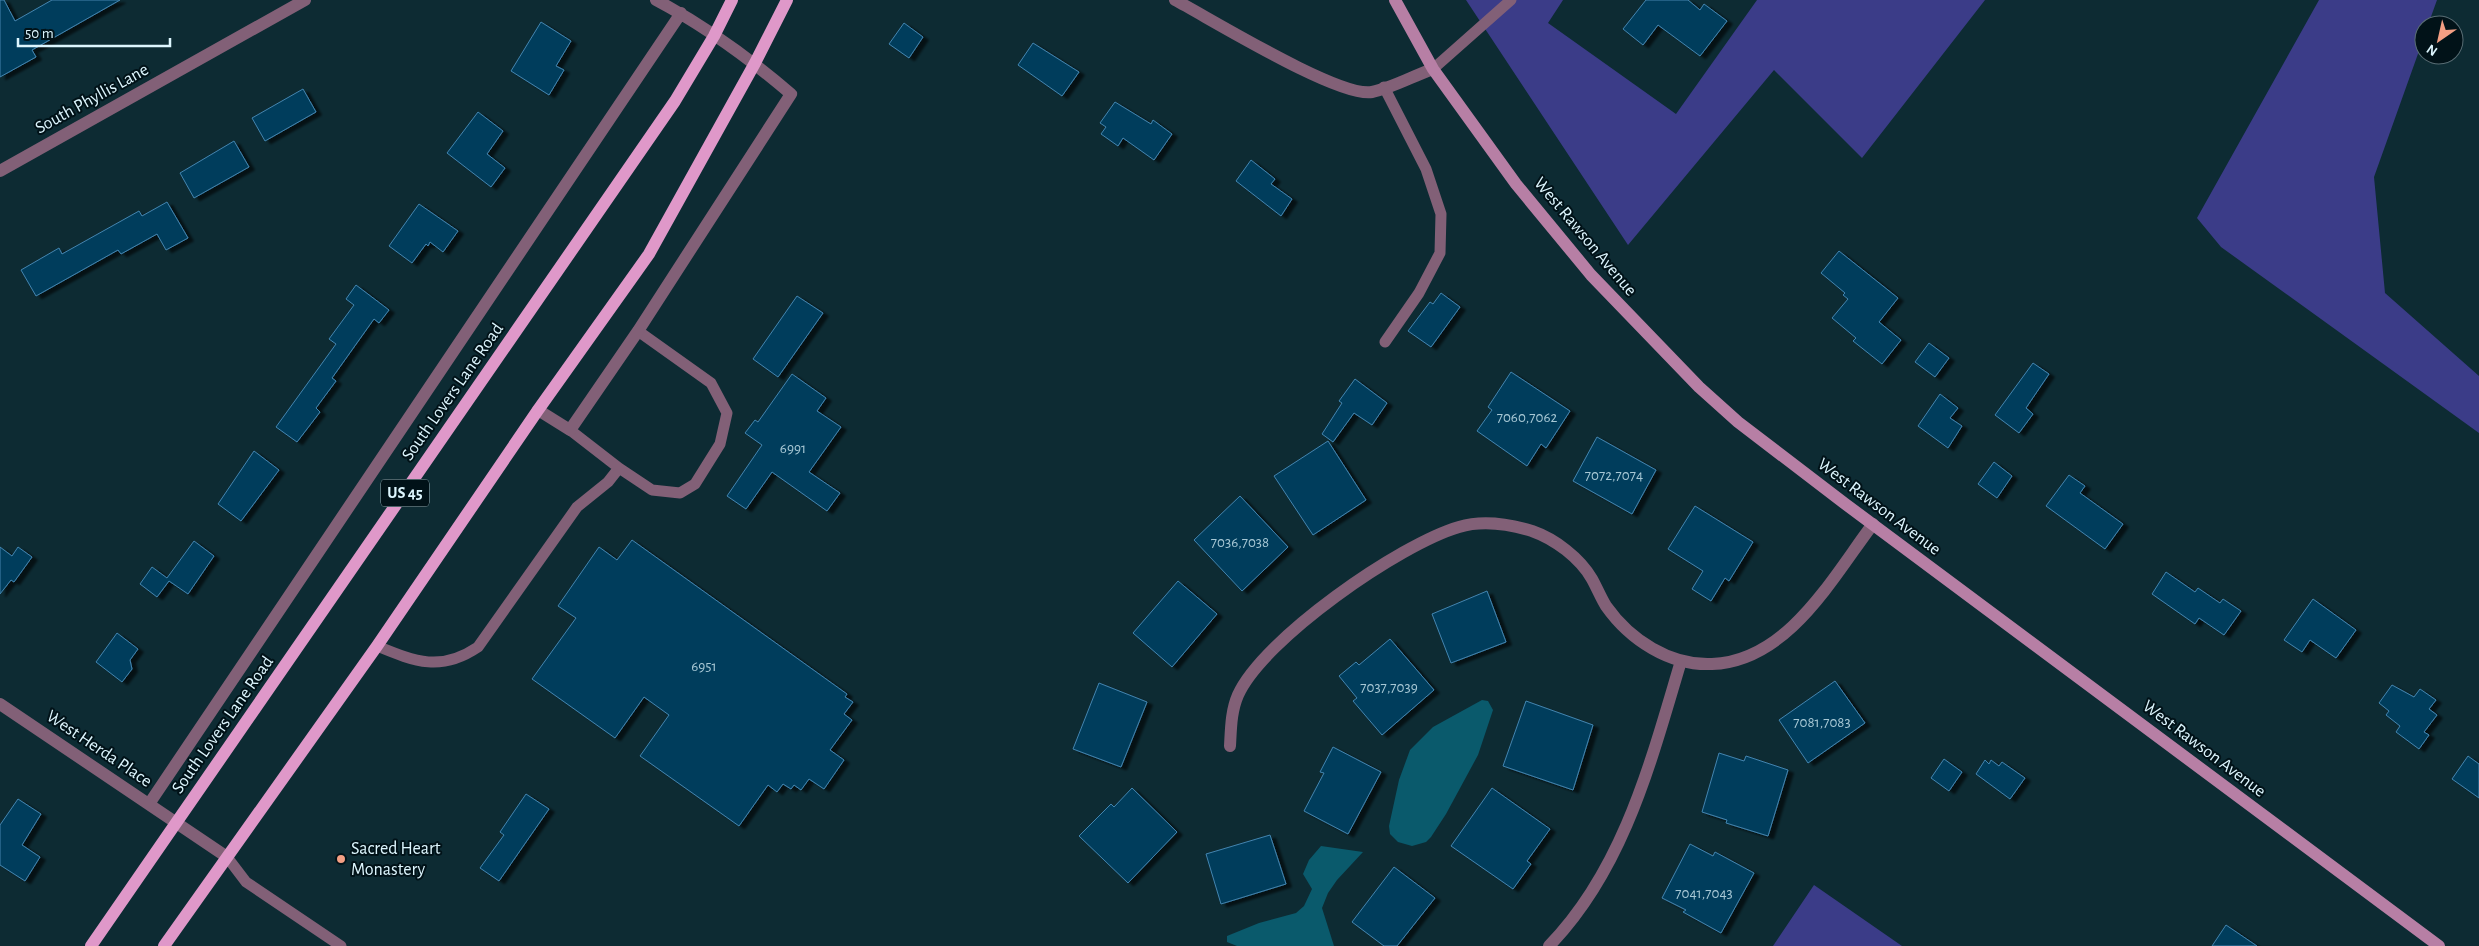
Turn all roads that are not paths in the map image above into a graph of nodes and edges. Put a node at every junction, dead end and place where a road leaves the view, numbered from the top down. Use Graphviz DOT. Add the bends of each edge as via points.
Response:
graph roads {
  1 [pos="305,0"];
  2 [pos="656,0"];
  3 [pos="732,0"];
  4 [pos="787,0"];
  5 [pos="792,0"];
  6 [pos="1175,0"];
  7 [pos="1395,0"];
  8 [pos="1511,0"];
  9 [pos="681,13"];
  10 [pos="780,17"];
  11 [pos="714,36"];
  12 [pos="755,63"];
  13 [pos="1433,69"];
  14 [pos="1384,87"];
  15 [pos="0,171"];
  16 [pos="638,331"];
  17 [pos="1385,342"];
  18 [pos="538,410"];
  19 [pos="570,430"];
  20 [pos="619,468"];
  21 [pos="1873,524"];
  22 [pos="377,646"];
  23 [pos="1681,661"];
  24 [pos="0,704"];
  25 [pos="1230,746"];
  26 [pos="149,804"];
  27 [pos="177,823"];
  28 [pos="227,857"];
  29 [pos="91,946"];
  30 [pos="164,946"];
  31 [pos="341,946"];
  32 [pos="1549,946"];
  33 [pos="2439,946"];
  1 -- 15 [label="street, South Phyllis Lane"];
  2 -- 9 [label="street"];
  3 -- 11 [label="main road, South Lovers Lane Road / US 45"];
  4 -- 10 [label="main road"];
  5 -- 10 [label="main road"];
  6 -- 14 [label="street" via="1337,86 1358,92 1372,92"];
  7 -- 13 [label="street, West Rawson Avenue"];
  8 -- 13 [label="lane"];
  9 -- 11 [label="street"];
  9 -- 26 [label="street"];
  10 -- 12 [label="main road"];
  11 -- 12 [label="street"];
  11 -- 27 [label="main road, South Lovers Lane Road / US 45" via="675,101 597,216"];
  12 -- 16 [label="street" via="791,94"];
  12 -- 18 [label="main road" via="649,254"];
  13 -- 14 [label="street"];
  13 -- 21 [label="street, West Rawson Avenue" via="1516,184 1591,275 1647,335 1738,422"];
  14 -- 17 [label="lane" via="1426,169 1441,214 1440,253 1419,293"];
  16 -- 19 [label="street"];
  16 -- 20 [label="lane" via="711,383 727,413 720,444 695,484 680,493 652,490"];
  18 -- 19 [label="street"];
  18 -- 22 [label="main road"];
  19 -- 20 [label="lane"];
  20 -- 22 [label="lane" via="608,482 577,507 478,647 460,659 443,662 400,656"];
  21 -- 23 [label="street" via="1810,607 1774,643 1731,662 1697,664"];
  21 -- 33 [label="street, West Rawson Avenue"];
  22 -- 28 [label="main road"];
  23 -- 25 [label="street" via="1652,648 1622,625 1584,568 1560,547 1533,532 1497,524 1459,527 1385,564 1315,612 1280,643 1247,678 1238,694 1232,712"];
  23 -- 32 [label="street" via="1650,766 1622,835 1587,899"];
  24 -- 26 [label="street, West Herda Place"];
  26 -- 27 [label="street, West Herda Place"];
  27 -- 28 [label="street, West Herda Place"];
  27 -- 29 [label="main road, South Lovers Lane Road / US 45"];
  28 -- 30 [label="main road"];
  28 -- 31 [label="lane" via="246,882"];
}
